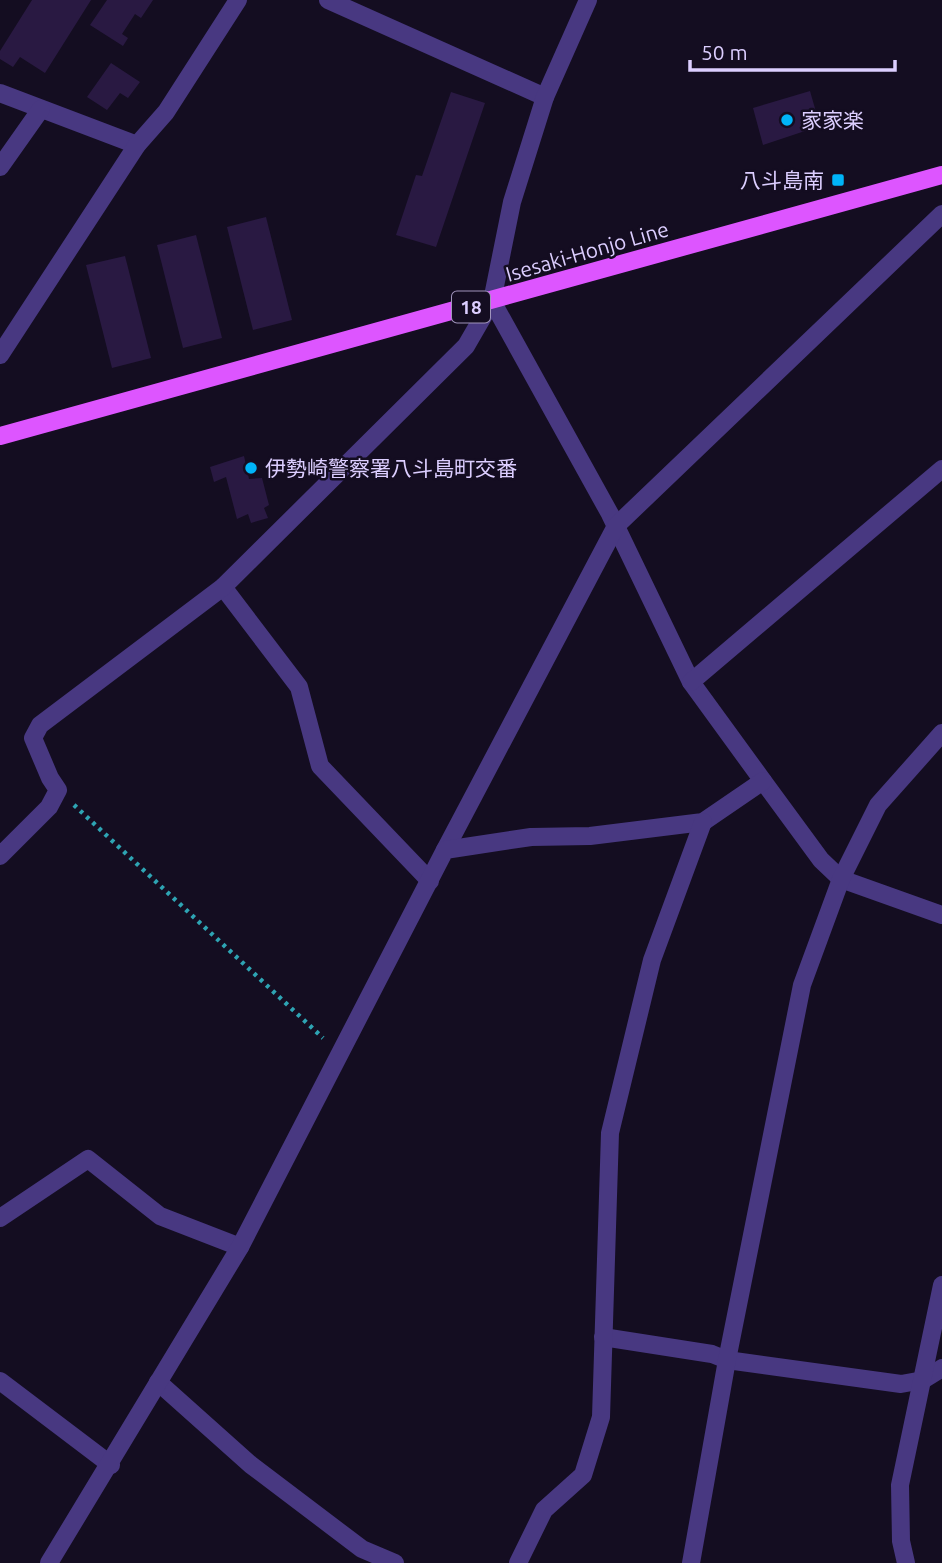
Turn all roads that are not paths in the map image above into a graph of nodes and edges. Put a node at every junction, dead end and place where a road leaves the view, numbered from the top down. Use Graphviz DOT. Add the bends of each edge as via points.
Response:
graph roads {
  1 [pos="238,0"];
  2 [pos="328,0"];
  3 [pos="588,0"];
  4 [pos="0,93"];
  5 [pos="545,97"];
  6 [pos="41,109"];
  7 [pos="137,145"];
  8 [pos="0,167"];
  9 [pos="942,175"];
  10 [pos="942,214"];
  11 [pos="492,302"];
  12 [pos="0,355"];
  13 [pos="0,436"];
  14 [pos="942,469"];
  15 [pos="616,526"];
  16 [pos="223,587"];
  17 [pos="691,682"];
  18 [pos="942,733"];
  19 [pos="763,781"];
  20 [pos="703,822"];
  21 [pos="445,850"];
  22 [pos="0,856"];
  23 [pos="841,879"];
  24 [pos="430,881"];
  25 [pos="942,915"];
  26 [pos="0,1217"];
  27 [pos="240,1247"];
  28 [pos="942,1285"];
  29 [pos="603,1337"];
  30 [pos="727,1360"];
  31 [pos="942,1368"];
  32 [pos="923,1380"];
  33 [pos="0,1381"];
  34 [pos="158,1382"];
  35 [pos="111,1465"];
  36 [pos="49,1563"];
  37 [pos="395,1563"];
  38 [pos="518,1563"];
  39 [pos="691,1563"];
  40 [pos="906,1563"];
  1 -- 7 [label="street" via="166,112"];
  2 -- 5 [label="street"];
  3 -- 5 [label="street"];
  4 -- 6 [label="street"];
  5 -- 11 [label="street" via="512,202"];
  6 -- 7 [label="street"];
  6 -- 8 [label="street"];
  7 -- 12 [label="street"];
  9 -- 11 [label="main road, Isesaki-Honjo Line / 18"];
  10 -- 15 [label="street"];
  11 -- 13 [label="main road, Isesaki-Honjo Line / 18"];
  11 -- 15 [label="street"];
  11 -- 16 [label="street" via="466,346"];
  14 -- 17 [label="street"];
  15 -- 17 [label="street"];
  15 -- 21 [label="street"];
  16 -- 22 [label="street" via="40,724 33,738 58,790 49,807"];
  16 -- 24 [label="street" via="299,687 320,766"];
  17 -- 19 [label="street"];
  18 -- 23 [label="street" via="878,805"];
  19 -- 20 [label="street"];
  19 -- 23 [label="street" via="821,860"];
  20 -- 21 [label="street" via="590,836 531,837"];
  20 -- 29 [label="street" via="652,960 610,1133"];
  21 -- 24 [label="street"];
  23 -- 25 [label="street"];
  23 -- 30 [label="street" via="802,985"];
  24 -- 27 [label="street"];
  26 -- 27 [label="street" via="89,1159 160,1216"];
  27 -- 34 [label="street"];
  28 -- 32 [label="street"];
  29 -- 30 [label="street"];
  29 -- 38 [label="street" via="601,1417 583,1475 544,1510"];
  30 -- 32 [label="street" via="901,1384"];
  30 -- 39 [label="street"];
  31 -- 32 [label="street"];
  32 -- 40 [label="street" via="900,1485"];
  33 -- 35 [label="street"];
  34 -- 35 [label="street"];
  34 -- 37 [label="street" via="251,1465 362,1549"];
  35 -- 36 [label="street"];
}
